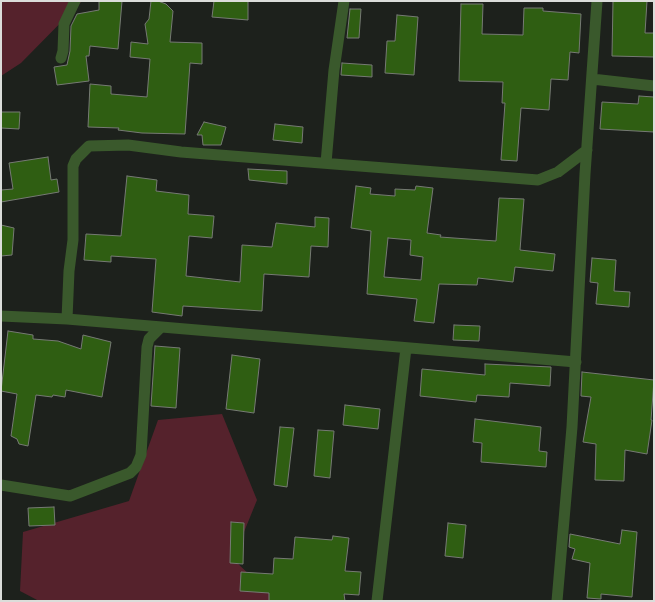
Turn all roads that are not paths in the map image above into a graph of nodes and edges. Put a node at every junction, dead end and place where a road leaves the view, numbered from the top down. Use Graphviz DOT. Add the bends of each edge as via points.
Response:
graph roads {
  1 [pos="75,1"];
  2 [pos="344,1"];
  3 [pos="597,1"];
  4 [pos="61,58"];
  5 [pos="592,79"];
  6 [pos="654,86"];
  7 [pos="587,150"];
  8 [pos="326,163"];
  9 [pos="1,316"];
  10 [pos="67,319"];
  11 [pos="161,328"];
  12 [pos="406,348"];
  13 [pos="576,362"];
  14 [pos="1,485"];
  15 [pos="377,601"];
  16 [pos="557,601"];
  1 -- 4 [label="street" via="64,24"];
  2 -- 8 [label="street" via="335,62"];
  3 -- 5 [label="street"];
  5 -- 6 [label="street"];
  5 -- 7 [label="street"];
  7 -- 8 [label="street" via="558,172 538,180"];
  7 -- 13 [label="street"];
  8 -- 10 [label="street" via="181,152 128,145 89,146 76,159 73,166 73,240"];
  9 -- 10 [label="street"];
  10 -- 11 [label="street"];
  11 -- 12 [label="street"];
  11 -- 14 [label="street" via="149,339 147,347 141,455 130,473 70,496"];
  12 -- 13 [label="street"];
  12 -- 15 [label="street"];
  13 -- 16 [label="street"];
}
